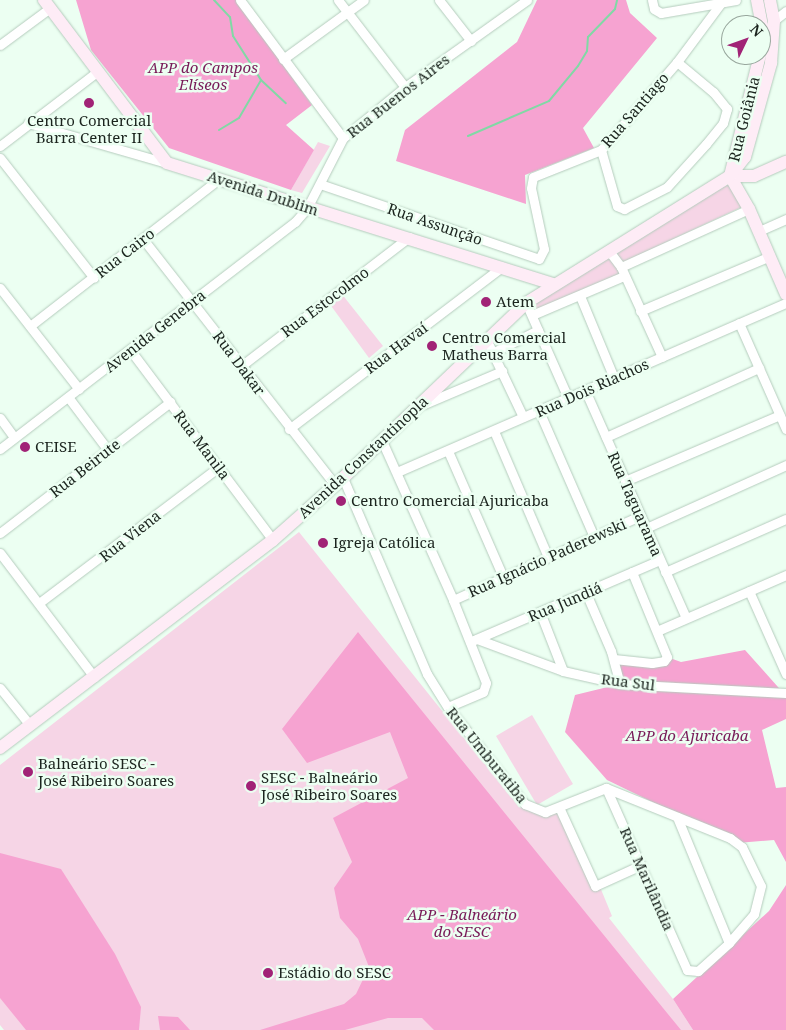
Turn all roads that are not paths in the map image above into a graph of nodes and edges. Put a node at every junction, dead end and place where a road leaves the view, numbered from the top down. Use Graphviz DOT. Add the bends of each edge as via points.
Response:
graph roads {
  1 [pos="240,0"];
  2 [pos="338,0"];
  3 [pos="364,0"];
  4 [pos="439,0"];
  5 [pos="527,0"];
  6 [pos="652,0"];
  7 [pos="736,0"];
  8 [pos="757,0"];
  9 [pos="770,0"];
  10 [pos="721,3"];
  11 [pos="47,4"];
  12 [pos="786,11"];
  13 [pos="347,12"];
  14 [pos="764,15"];
  15 [pos="769,15"];
  16 [pos="771,22"];
  17 [pos="471,41"];
  18 [pos="0,45"];
  19 [pos="283,59"];
  20 [pos="677,62"];
  21 [pos="758,65"];
  22 [pos="770,65"];
  23 [pos="98,71"];
  24 [pos="405,87"];
  25 [pos="28,123"];
  26 [pos="343,138"];
  27 [pos="0,146"];
  28 [pos="601,150"];
  29 [pos="0,158"];
  30 [pos="786,162"];
  31 [pos="167,163"];
  32 [pos="730,176"];
  33 [pos="219,179"];
  34 [pos="320,184"];
  35 [pos="307,208"];
  36 [pos="749,209"];
  37 [pos="786,219"];
  38 [pos="759,231"];
  39 [pos="409,237"];
  40 [pos="143,239"];
  41 [pos="544,249"];
  42 [pos="609,251"];
  43 [pos="770,256"];
  44 [pos="502,267"];
  45 [pos="622,272"];
  46 [pos="94,278"];
  47 [pos="554,284"];
  48 [pos="0,288"];
  49 [pos="786,294"];
  50 [pos="580,296"];
  51 [pos="192,302"];
  52 [pos="526,303"];
  53 [pos="786,303"];
  54 [pos="640,311"];
  55 [pos="532,315"];
  56 [pos="739,323"];
  57 [pos="30,326"];
  58 [pos="538,330"];
  59 [pos="486,339"];
  60 [pos="131,351"];
  61 [pos="494,352"];
  62 [pos="662,357"];
  63 [pos="241,366"];
  64 [pos="759,368"];
  65 [pos="502,371"];
  66 [pos="614,378"];
  67 [pos="79,389"];
  68 [pos="585,390"];
  69 [pos="68,397"];
  70 [pos="568,398"];
  71 [pos="170,402"];
  72 [pos="418,406"];
  73 [pos="540,411"];
  74 [pos="780,414"];
  75 [pos="0,418"];
  76 [pos="523,418"];
  77 [pos="786,429"];
  78 [pos="290,430"];
  79 [pos="494,431"];
  80 [pos="14,437"];
  81 [pos="606,437"];
  82 [pos="382,441"];
  83 [pos="0,449"];
  84 [pos="108,450"];
  85 [pos="448,451"];
  86 [pos="786,465"];
  87 [pos="218,467"];
  88 [pos="397,472"];
  89 [pos="339,482"];
  90 [pos="625,482"];
  91 [pos="640,516"];
  92 [pos="786,519"];
  93 [pos="646,528"];
  94 [pos="0,533"];
  95 [pos="594,536"];
  96 [pos="273,540"];
  97 [pos="0,553"];
  98 [pos="548,557"];
  99 [pos="660,560"];
  100 [pos="632,572"];
  101 [pos="665,572"];
  102 [pos="786,575"];
  103 [pos="503,577"];
  104 [pos="749,591"];
  105 [pos="586,593"];
  106 [pos="453,600"];
  107 [pos="40,603"];
  108 [pos="540,612"];
  109 [pos="686,618"];
  110 [pos="657,631"];
  111 [pos="473,640"];
  112 [pos="614,659"];
  113 [pos="563,671"];
  114 [pos="786,674"];
  115 [pos="94,677"];
  116 [pos="620,684"];
  117 [pos="0,688"];
  118 [pos="786,693"];
  119 [pos="448,707"];
  120 [pos="30,725"];
  121 [pos="0,748"];
  122 [pos="606,788"];
  123 [pos="559,807"];
  124 [pos="677,817"];
  125 [pos="641,864"];
  126 [pos="729,943"];
  1 -- 19 [label="street"];
  2 -- 13 [label="street"];
  3 -- 13 [label="street"];
  4 -- 17 [label="street"];
  5 -- 17 [label="street, Rua Buenos Aires"];
  6 -- 10 [label="street" via="657,12"];
  7 -- 10 [label="street"];
  8 -- 14 [label="street, Rua Goiânia"];
  9 -- 15 [label="street, Rua Goiânia"];
  10 -- 20 [label="street, Rua Santiago"];
  11 -- 18 [label="street"];
  11 -- 23 [label="street"];
  12 -- 16 [label="street"];
  13 -- 19 [label="street"];
  13 -- 24 [label="street"];
  17 -- 24 [label="street, Rua Buenos Aires"];
  19 -- 26 [label="street"];
  20 -- 28 [label="street, Rua Santiago"];
  20 -- 28 [label="street" via="721,99 727,117 666,187 627,208 619,208 615,200"];
  21 -- 32 [label="street, Rua Goiânia"];
  22 -- 32 [label="street, Rua Goiânia" via="743,162"];
  23 -- 25 [label="street"];
  23 -- 31 [label="street"];
  24 -- 26 [label="street, Rua Buenos Aires"];
  25 -- 27 [label="street"];
  25 -- 31 [label="street"];
  26 -- 34 [label="street, Rua Buenos Aires"];
  28 -- 41 [label="street, Rua Santiago" via="535,175 531,180"];
  29 -- 46 [label="street"];
  30 -- 32 [label="street" via="754,176"];
  31 -- 33 [label="street, Avenida Dublim"];
  32 -- 36 [label="street"];
  32 -- 42 [label="street, Avenida Constantinopla"];
  33 -- 35 [label="street, Avenida Dublim"];
  33 -- 40 [label="street, Rua Cairo"];
  34 -- 35 [label="street, Rua Buenos Aires"];
  34 -- 41 [label="street, Rua Assunção" via="528,258 541,258"];
  35 -- 39 [label="street, Avenida Dublim"];
  35 -- 51 [label="street, Avenida Genebra" via="295,222"];
  36 -- 38 [label="street"];
  36 -- 45 [label="street" via="635,259"];
  37 -- 38 [label="street"];
  38 -- 43 [label="street"];
  39 -- 44 [label="street, Avenida Dublim"];
  39 -- 63 [label="street, Rua Estocolmo"];
  40 -- 46 [label="street, Rua Cairo"];
  40 -- 51 [label="street, Rua Dakar"];
  42 -- 45 [label="street"];
  42 -- 47 [label="street, Avenida Constantinopla"];
  43 -- 49 [label="street"];
  43 -- 54 [label="street"];
  44 -- 47 [label="street, Avenida Dublim"];
  44 -- 78 [label="street, Rua Havaí"];
  45 -- 50 [label="street"];
  45 -- 54 [label="street"];
  46 -- 57 [label="street, Rua Cairo"];
  47 -- 52 [label="street, Avenida Constantinopla"];
  48 -- 57 [label="street"];
  50 -- 55 [label="street"];
  50 -- 66 [label="street"];
  51 -- 60 [label="street, Avenida Genebra"];
  51 -- 63 [label="street, Rua Dakar"];
  52 -- 55 [label="street"];
  52 -- 59 [label="street, Avenida Constantinopla"];
  53 -- 56 [label="street, Rua Dois Riachos"];
  54 -- 62 [label="street"];
  55 -- 58 [label="street"];
  56 -- 62 [label="street, Rua Dois Riachos"];
  56 -- 64 [label="street"];
  57 -- 67 [label="street"];
  58 -- 61 [label="street"];
  58 -- 70 [label="street"];
  59 -- 61 [label="street"];
  59 -- 72 [label="street, Avenida Constantinopla"];
  60 -- 67 [label="street, Avenida Genebra"];
  60 -- 71 [label="street, Rua Manila"];
  61 -- 65 [label="street"];
  62 -- 66 [label="street, Rua Dois Riachos"];
  63 -- 78 [label="street, Rua Dakar"];
  64 -- 74 [label="street"];
  64 -- 81 [label="street"];
  65 -- 72 [label="street"];
  65 -- 76 [label="street"];
  66 -- 68 [label="street, Rua Dois Riachos"];
  67 -- 69 [label="street, Avenida Genebra"];
  68 -- 70 [label="street, Rua Dois Riachos"];
  68 -- 81 [label="street, Rua Taguarama"];
  69 -- 80 [label="street, Avenida Genebra"];
  69 -- 84 [label="street"];
  70 -- 73 [label="street, Rua Dois Riachos"];
  71 -- 84 [label="street, Rua Beirute"];
  71 -- 87 [label="street, Rua Manila"];
  72 -- 82 [label="street, Avenida Constantinopla"];
  73 -- 76 [label="street, Rua Dois Riachos"];
  73 -- 95 [label="street"];
  74 -- 77 [label="street"];
  74 -- 90 [label="street"];
  75 -- 80 [label="street"];
  76 -- 79 [label="street, Rua Dois Riachos"];
  78 -- 89 [label="street, Rua Dakar"];
  79 -- 85 [label="street, Rua Dois Riachos"];
  79 -- 98 [label="street"];
  80 -- 83 [label="street, Avenida Genebra"];
  81 -- 90 [label="street, Rua Taguarama"];
  82 -- 88 [label="street"];
  82 -- 89 [label="street, Avenida Constantinopla"];
  84 -- 94 [label="street, Rua Beirute"];
  85 -- 88 [label="street, Rua Dois Riachos"];
  85 -- 103 [label="street"];
  86 -- 93 [label="street"];
  87 -- 96 [label="street, Rua Manila"];
  87 -- 107 [label="street, Rua Viena"];
  88 -- 106 [label="street"];
  89 -- 96 [label="street, Avenida Constantinopla"];
  89 -- 119 [label="street, Rua Umburatiba" via="427,674"];
  90 -- 91 [label="street, Rua Taguarama"];
  91 -- 93 [label="street, Rua Taguarama"];
  91 -- 95 [label="street, Rua Ignácio Paderewski"];
  92 -- 101 [label="street"];
  93 -- 99 [label="street, Rua Taguarama"];
  95 -- 98 [label="street, Rua Ignácio Paderewski"];
  96 -- 115 [label="street, Avenida Constantinopla"];
  97 -- 107 [label="street"];
  98 -- 103 [label="street, Rua Ignácio Paderewski"];
  99 -- 100 [label="street, Rua Jundiá"];
  99 -- 101 [label="street, Rua Taguarama"];
  100 -- 105 [label="street, Rua Jundiá"];
  100 -- 110 [label="street"];
  101 -- 109 [label="street, Rua Taguarama"];
  102 -- 104 [label="street"];
  103 -- 106 [label="street, Rua Ignácio Paderewski"];
  104 -- 109 [label="street"];
  104 -- 114 [label="street"];
  105 -- 108 [label="street, Rua Jundiá"];
  105 -- 112 [label="street"];
  106 -- 111 [label="street"];
  107 -- 115 [label="street"];
  108 -- 111 [label="street, Rua Jundiá"];
  108 -- 113 [label="street"];
  109 -- 110 [label="street"];
  110 -- 112 [label="street" via="667,657 664,661"];
  111 -- 113 [label="street, Rua Sul"];
  111 -- 119 [label="street" via="487,688 473,698"];
  112 -- 116 [label="street"];
  113 -- 116 [label="street, Rua Sul"];
  115 -- 120 [label="street, Avenida Constantinopla"];
  116 -- 118 [label="street, Rua Sul"];
  117 -- 120 [label="street"];
  119 -- 123 [label="street, Rua Umburatiba" via="525,804 545,812"];
  120 -- 121 [label="street, Avenida Constantinopla"];
  122 -- 123 [label="street, Rua Umburatiba"];
  122 -- 124 [label="street"];
  122 -- 125 [label="street, Rua Marilândia"];
  123 -- 125 [label="street" via="592,884 600,887"];
  124 -- 126 [label="street"];
  124 -- 126 [label="street" via="738,843 757,875 761,896 754,914"];
  125 -- 126 [label="street, Rua Marilândia" via="687,970 698,971"];
}
